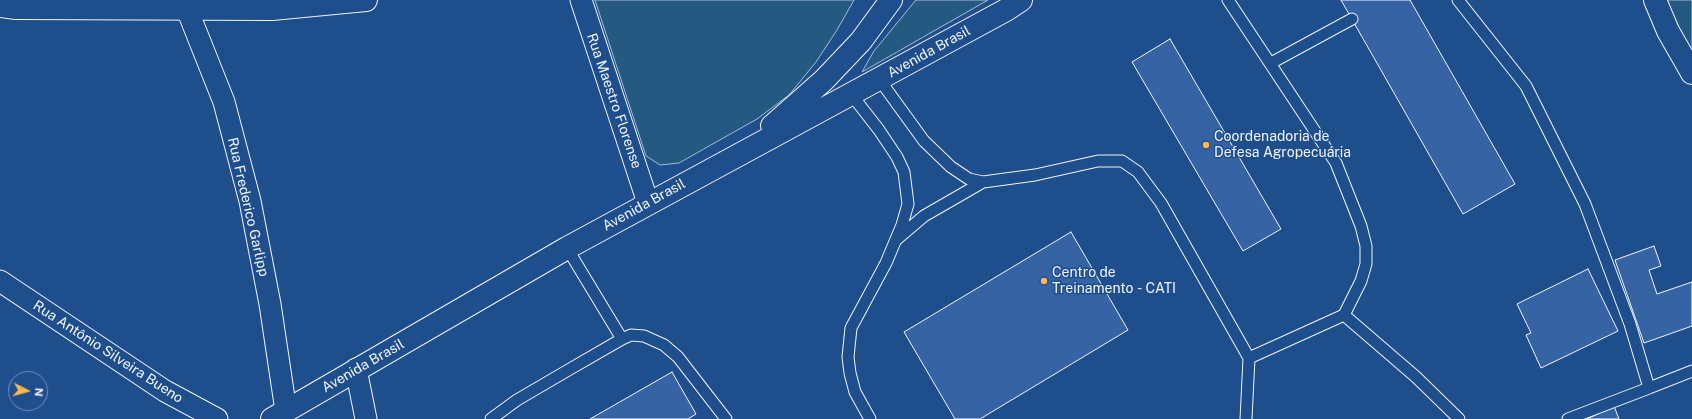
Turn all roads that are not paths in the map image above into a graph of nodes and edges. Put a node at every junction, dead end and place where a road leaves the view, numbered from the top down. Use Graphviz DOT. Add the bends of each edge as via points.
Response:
graph roads {
  1 [pos="366,0"];
  2 [pos="581,0"];
  3 [pos="891,0"];
  4 [pos="1020,0"];
  5 [pos="1228,0"];
  6 [pos="1458,0"];
  7 [pos="1643,0"];
  8 [pos="1655,0"];
  9 [pos="0,6"];
  10 [pos="187,9"];
  11 [pos="1352,19"];
  12 [pos="1668,31"];
  13 [pos="1270,63"];
  14 [pos="1692,73"];
  15 [pos="879,79"];
  16 [pos="851,94"];
  17 [pos="742,151"];
  18 [pos="983,182"];
  19 [pos="648,203"];
  20 [pos="895,241"];
  21 [pos="567,248"];
  22 [pos="0,281"];
  23 [pos="1344,315"];
  24 [pos="622,339"];
  25 [pos="1249,358"];
  26 [pos="356,369"];
  27 [pos="1692,371"];
  28 [pos="1649,388"];
  29 [pos="279,415"];
  30 [pos="217,419"];
  31 [pos="366,419"];
  32 [pos="491,419"];
  33 [pos="726,419"];
  34 [pos="870,419"];
  35 [pos="1246,419"];
  36 [pos="1459,419"];
  37 [pos="1568,419"];
  1 -- 10 [label="main road" via="272,10"];
  2 -- 19 [label="street, Rua Maestro Florense"];
  3 -- 17 [label="main road" via="861,40 824,80"];
  4 -- 15 [label="main road, Avenida Brasil"];
  5 -- 13 [label="lane"];
  6 -- 28 [label="lane" via="1526,86 1585,204 1630,324"];
  7 -- 12 [label="main road"];
  8 -- 12 [label="main road"];
  9 -- 10 [label="main road"];
  10 -- 29 [label="street, Rua Frederico Garlipp" via="224,102 250,201 270,304"];
  11 -- 13 [label="lane"];
  12 -- 14 [label="main road"];
  13 -- 23 [label="lane" via="1336,163 1361,226 1366,246 1366,264 1361,281"];
  15 -- 16 [label="main road, Avenida Brasil"];
  15 -- 18 [label="lane" via="924,141 939,157 969,179"];
  16 -- 17 [label="main road, Avenida Brasil"];
  16 -- 20 [label="lane" via="879,130 904,172 908,204"];
  17 -- 19 [label="main road, Avenida Brasil"];
  18 -- 20 [label="lane" via="924,216"];
  18 -- 25 [label="lane" via="1035,175 1098,161 1122,161 1138,172 1161,203"];
  19 -- 21 [label="main road, Avenida Brasil"];
  20 -- 34 [label="lane" via="851,328 848,357 850,373 855,392"];
  21 -- 24 [label="lane"];
  21 -- 26 [label="main road, Avenida Brasil"];
  22 -- 30 [label="street, Rua Antônio Silveira Bueno" via="158,387"];
  23 -- 25 [label="lane"];
  23 -- 36 [label="lane" via="1416,377"];
  24 -- 32 [label="lane" via="517,400"];
  24 -- 33 [label="lane" via="632,335 644,336 664,345 678,358"];
  25 -- 35 [label="lane"];
  26 -- 29 [label="main road, Avenida Brasil"];
  26 -- 31 [label="street"];
  27 -- 28 [label="lane"];
  28 -- 37 [label="lane"];
}
